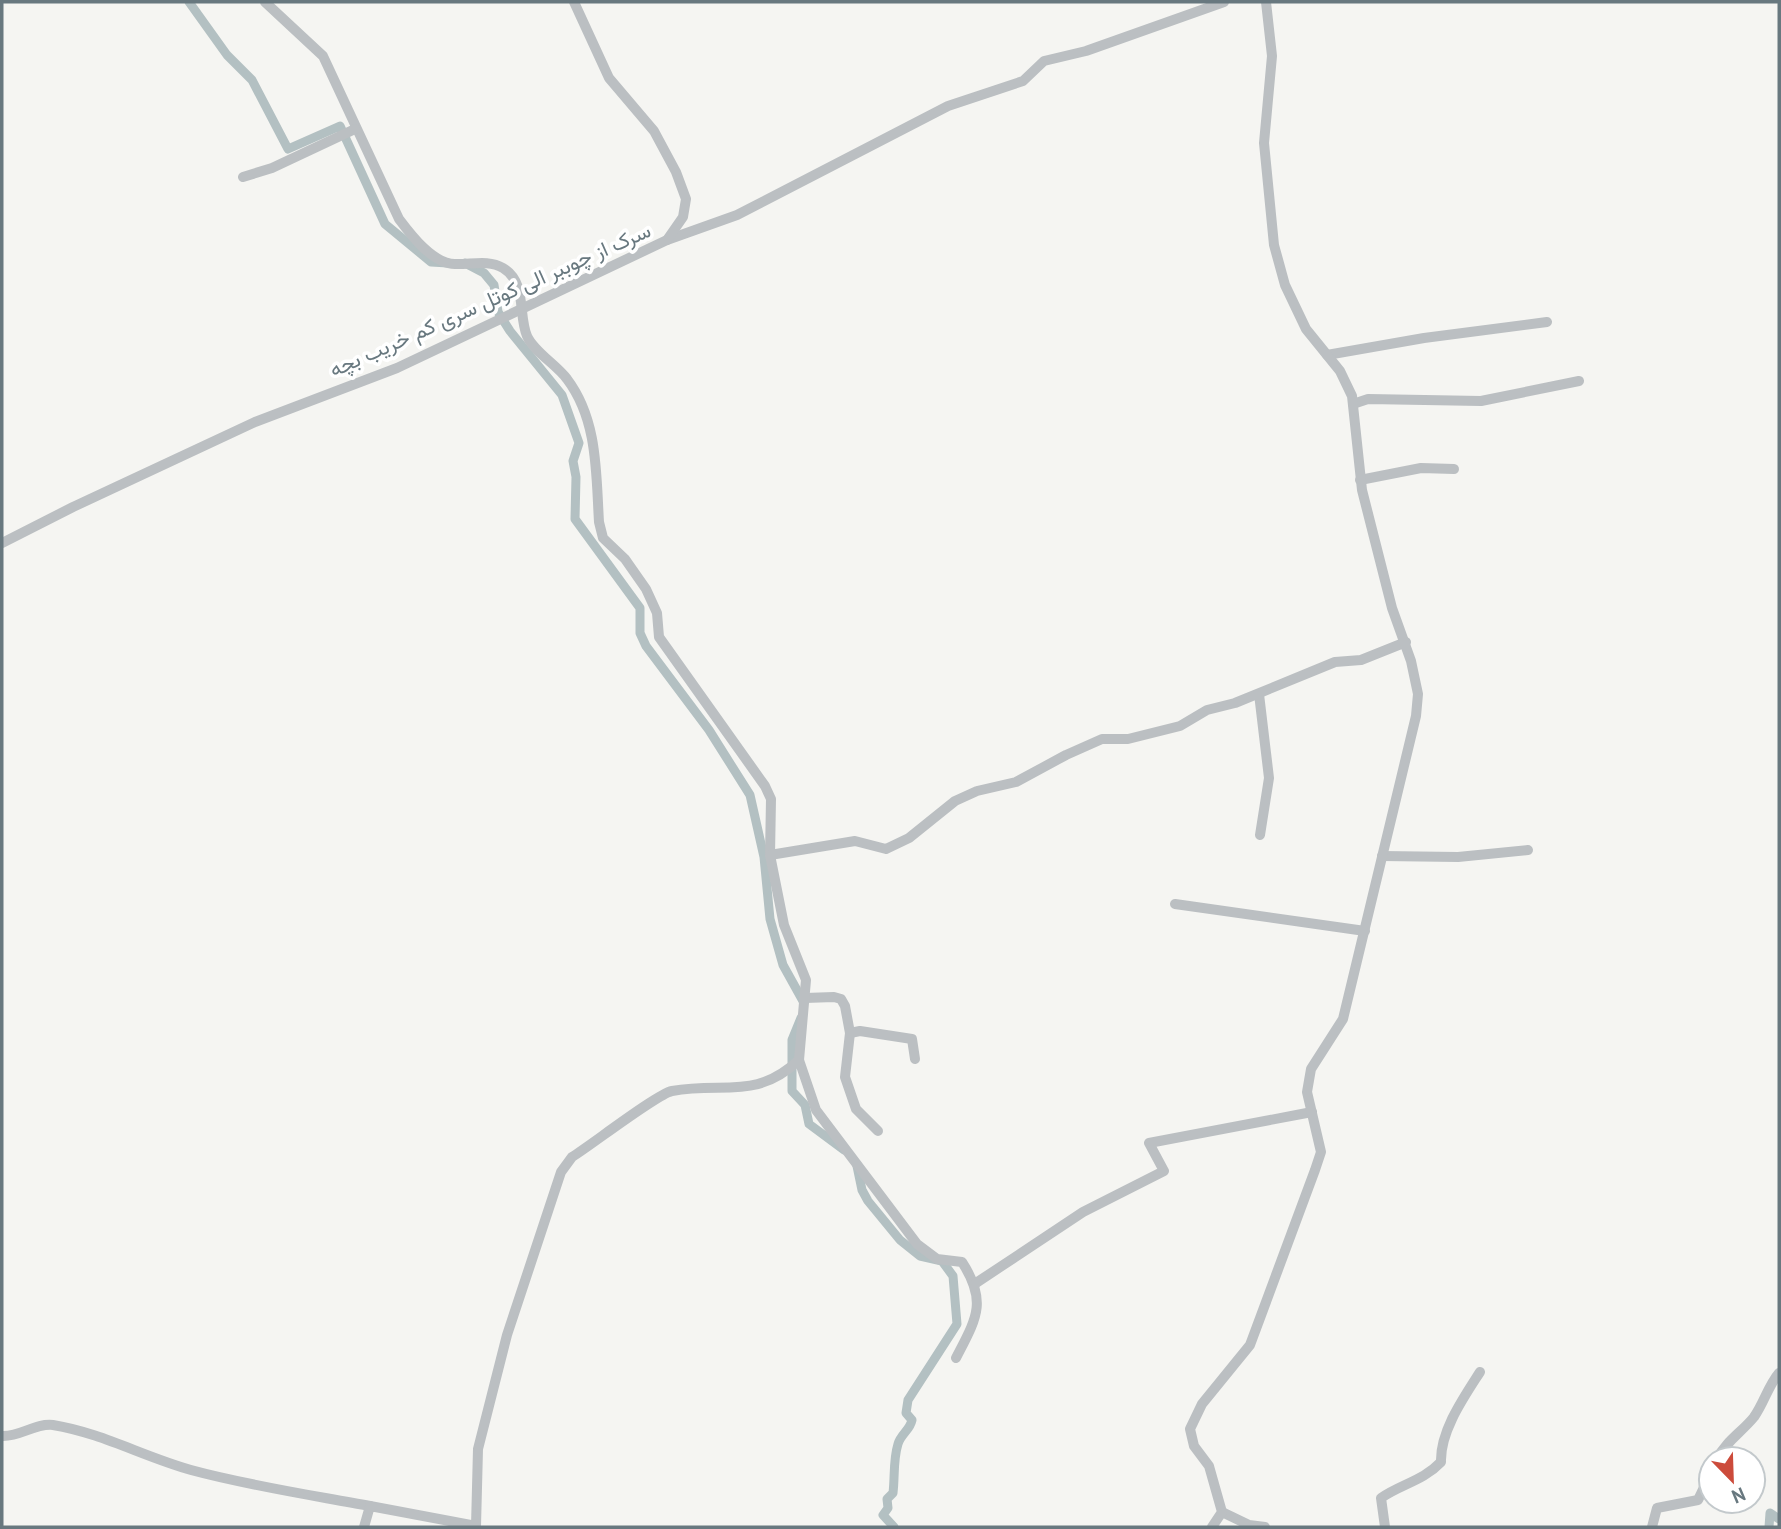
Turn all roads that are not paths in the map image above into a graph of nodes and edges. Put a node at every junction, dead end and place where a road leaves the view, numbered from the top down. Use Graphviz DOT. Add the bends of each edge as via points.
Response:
graph roads {
  1 [pos="265,2"];
  2 [pos="574,2"];
  3 [pos="1224,2"];
  4 [pos="1266,2"];
  5 [pos="355,129"];
  6 [pos="243,177"];
  7 [pos="667,240"];
  8 [pos="523,308"];
  9 [pos="1547,322"];
  10 [pos="1327,355"];
  11 [pos="1579,381"];
  12 [pos="1353,404"];
  13 [pos="1454,469"];
  14 [pos="1360,480"];
  15 [pos="2,543"];
  16 [pos="1406,642"];
  17 [pos="1259,694"];
  18 [pos="1260,835"];
  19 [pos="1528,850"];
  20 [pos="770,855"];
  21 [pos="1382,856"];
  22 [pos="1175,904"];
  23 [pos="1365,930"];
  24 [pos="806,998"];
  25 [pos="850,1033"];
  26 [pos="915,1059"];
  27 [pos="799,1060"];
  28 [pos="1312,1112"];
  29 [pos="878,1131"];
  30 [pos="976,1283"];
  31 [pos="956,1358"];
  32 [pos="1480,1372"];
  33 [pos="1779,1373"];
  34 [pos="1775,1385"];
  35 [pos="2,1436"];
  36 [pos="1725,1445"];
  37 [pos="1697,1500"];
  38 [pos="370,1506"];
  39 [pos="1222,1512"];
  40 [pos="364,1527"];
  41 [pos="1212,1527"];
  42 [pos="1265,1527"];
  43 [pos="1385,1527"];
  44 [pos="1652,1527"];
  1 -- 5 [label="street" via="323,56"];
  2 -- 7 [label="street, سرک از چوببر الی کوتل سری کم خریب بچه" via="608,78 654,131 676,172 686,199 683,217"];
  3 -- 7 [label="street" via="1086,51 1044,61 1023,81 948,106 737,215"];
  4 -- 10 [label="street" via="1272,56 1264,143 1274,245 1285,285 1306,329"];
  5 -- 6 [label="street"];
  5 -- 8 [label="street" via="398,219 410,234 440,261 503,268 517,286"];
  7 -- 8 [label="street, سرک از چوببر الی کوتل سری کم خریب بچه"];
  8 -- 15 [label="street, سرک از چوببر الی کوتل سری کم خریب بچه" via="397,368 245,427"];
  8 -- 20 [label="street" via="527,337 566,378 589,417 603,538 646,589 664,645 771,799"];
  9 -- 10 [label="street"];
  10 -- 12 [label="street" via="1340,371"];
  11 -- 12 [label="street" via="1481,401 1368,399"];
  12 -- 14 [label="street"];
  13 -- 14 [label="street" via="1421,468"];
  14 -- 16 [label="street" via="1381,569"];
  16 -- 17 [label="street" via="1361,660 1335,662"];
  16 -- 21 [label="street" via="1418,694 1416,716"];
  17 -- 18 [label="street" via="1269,778"];
  17 -- 20 [label="street" via="1207,710 1180,726 1128,739 1102,739 1016,782 955,801 909,838 886,849 855,841"];
  19 -- 21 [label="street" via="1458,857"];
  20 -- 24 [label="street" via="784,925 806,980"];
  21 -- 23 [label="street"];
  22 -- 23 [label="street"];
  23 -- 28 [label="street" via="1343,1019 1311,1069 1307,1091"];
  24 -- 25 [label="street" via="841,999"];
  24 -- 27 [label="street"];
  25 -- 26 [label="street" via="912,1039"];
  25 -- 29 [label="street" via="845,1077 856,1110"];
  27 -- 30 [label="street" via="816,1110 917,1244 937,1259 962,1262"];
  27 -- 38 [label="street" via="785,1074 748,1088 670,1091 572,1157 561,1172 505,1345 478,1449 476,1526"];
  28 -- 30 [label="street" via="1149,1143 1164,1171 1083,1212"];
  28 -- 39 [label="street" via="1321,1152 1258,1325 1250,1345 1202,1404 1190,1429 1194,1446 1209,1466"];
  30 -- 31 [label="street" via="976,1318"];
  32 -- 43 [label="street" via="1451,1423 1441,1462 1429,1474 1381,1498"];
  33 -- 34 [label="street"];
  34 -- 36 [label="street" via="1755,1416"];
  35 -- 38 [label="street" via="15,1437 51,1425 93,1434 188,1469"];
  37 -- 44 [label="street" via="1657,1508"];
  38 -- 40 [label="street"];
  39 -- 41 [label="street"];
  39 -- 42 [label="street"];
}
